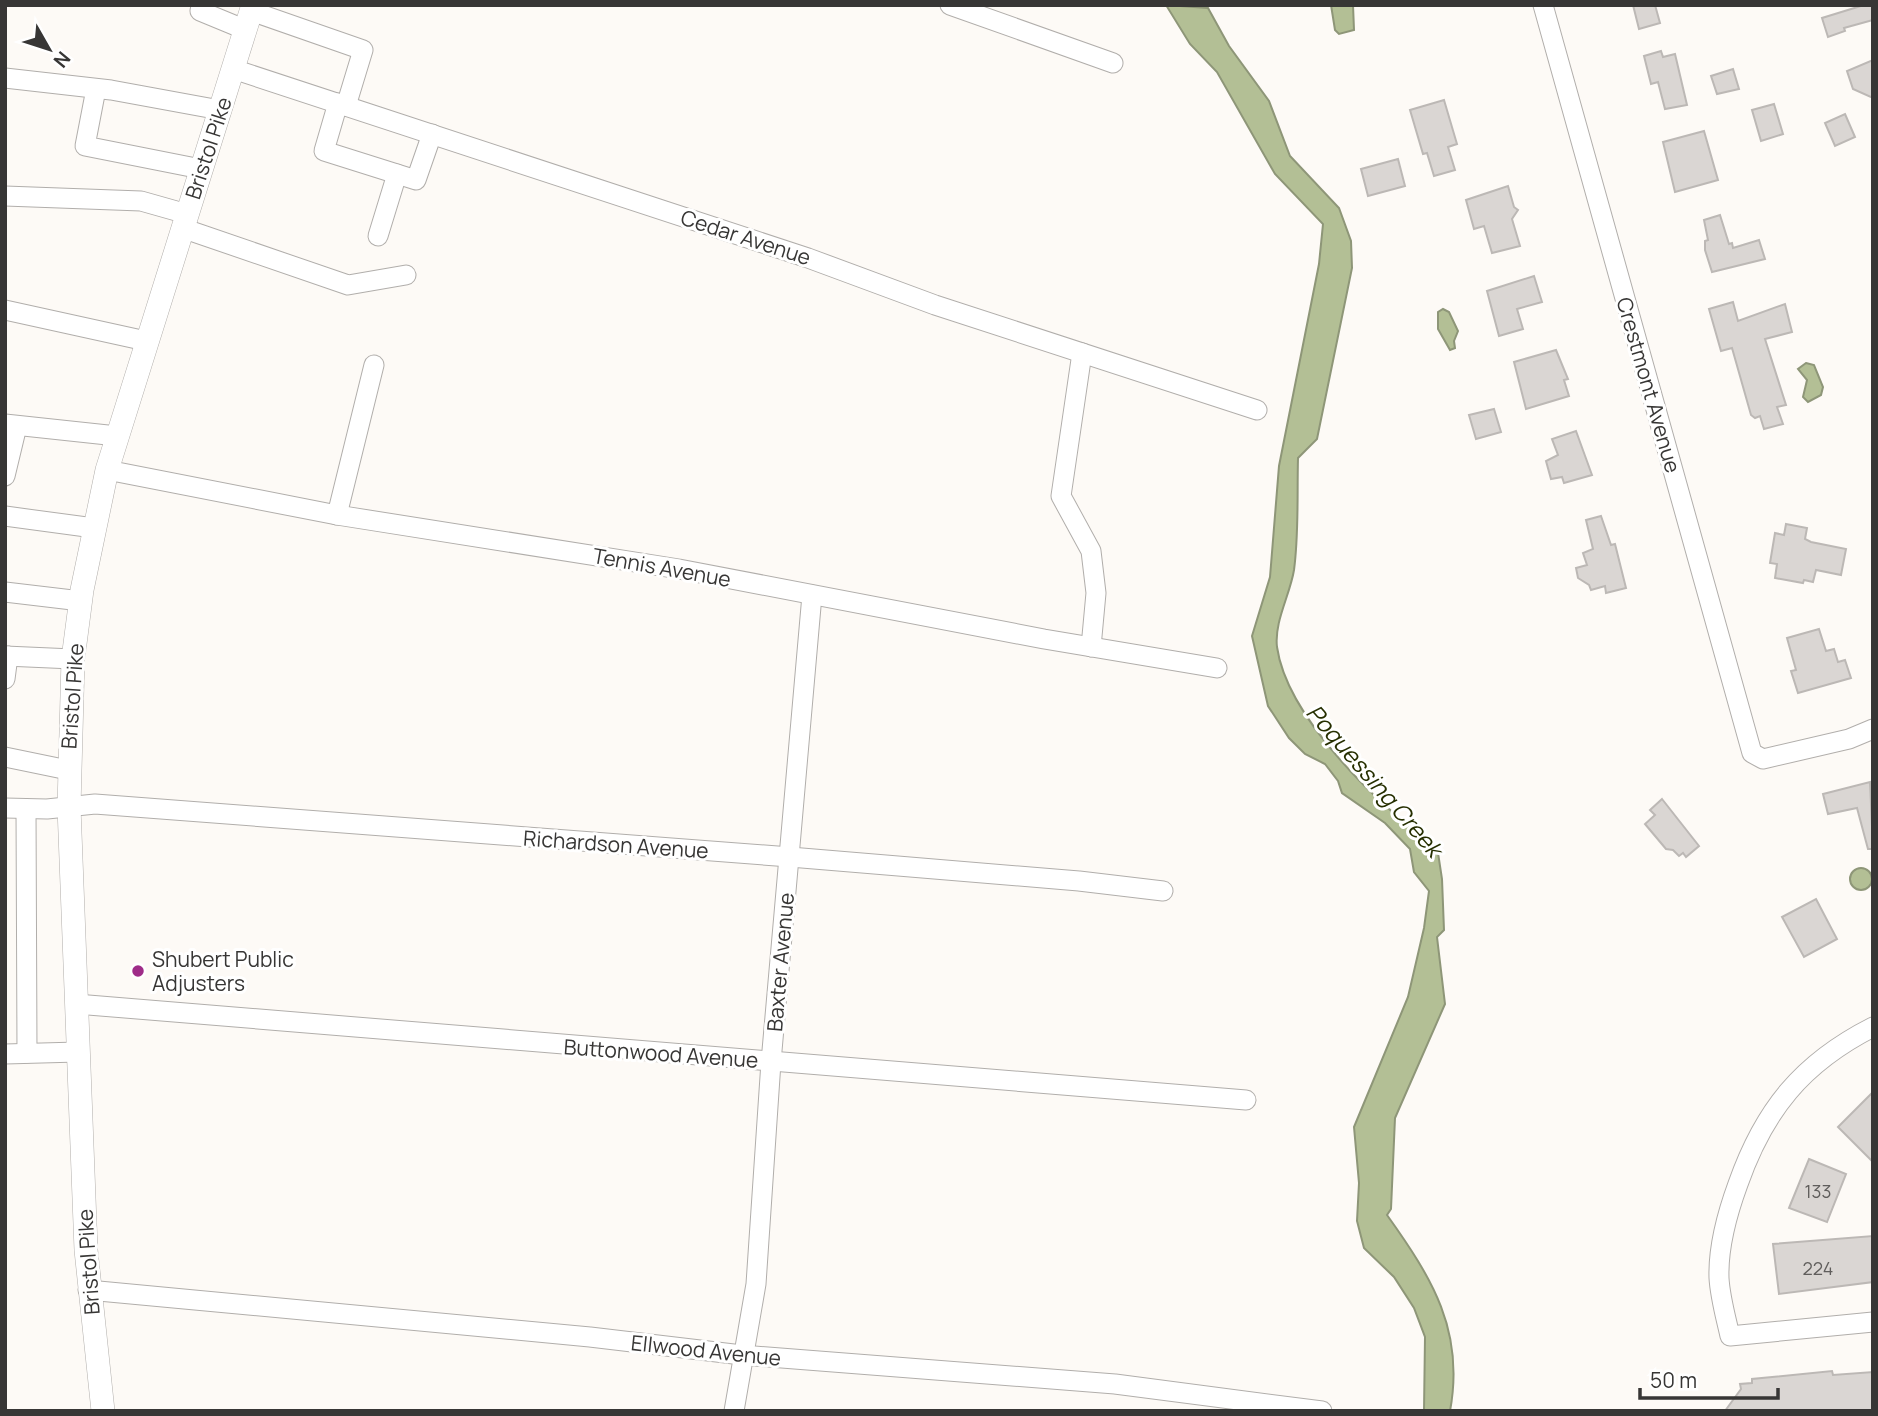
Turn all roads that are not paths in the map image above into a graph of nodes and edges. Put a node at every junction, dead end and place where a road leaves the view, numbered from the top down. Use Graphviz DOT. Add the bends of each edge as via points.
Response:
graph roads {
  1 [pos="201,5"];
  2 [pos="950,5"];
  3 [pos="1543,5"];
  4 [pos="250,15"];
  5 [pos="1112,63"];
  6 [pos="233,69"];
  7 [pos="5,78"];
  8 [pos="96,89"];
  9 [pos="342,104"];
  10 [pos="220,110"];
  11 [pos="432,134"];
  12 [pos="201,169"];
  13 [pos="397,174"];
  14 [pos="5,196"];
  15 [pos="184,221"];
  16 [pos="377,236"];
  17 [pos="406,275"];
  18 [pos="5,310"];
  19 [pos="146,341"];
  20 [pos="1082,353"];
  21 [pos="374,365"];
  22 [pos="1257,410"];
  23 [pos="11,425"];
  24 [pos="117,436"];
  25 [pos="107,470"];
  26 [pos="5,477"];
  27 [pos="337,515"];
  28 [pos="5,516"];
  29 [pos="93,527"];
  30 [pos="5,592"];
  31 [pos="812,595"];
  32 [pos="80,601"];
  33 [pos="1091,647"];
  34 [pos="6,656"];
  35 [pos="74,659"];
  36 [pos="1217,668"];
  37 [pos="5,679"];
  38 [pos="1873,729"];
  39 [pos="5,757"];
  40 [pos="68,769"];
  41 [pos="69,807"];
  42 [pos="5,808"];
  43 [pos="26,809"];
  44 [pos="790,857"];
  45 [pos="1163,891"];
  46 [pos="76,1004"];
  47 [pos="1873,1027"];
  48 [pos="78,1052"];
  49 [pos="27,1053"];
  50 [pos="5,1054"];
  51 [pos="771,1062"];
  52 [pos="1246,1100"];
  53 [pos="89,1290"];
  54 [pos="1873,1322"];
  55 [pos="742,1355"];
  56 [pos="103,1411"];
  57 [pos="734,1411"];
  58 [pos="1322,1411"];
  1 -- 4 [label="street" via="200,11"];
  2 -- 5 [label="street"];
  3 -- 38 [label="street, Crestmont Avenue" via="1752,753 1763,759"];
  4 -- 6 [label="main road, Bristol Pike"];
  4 -- 9 [label="street" via="363,50"];
  6 -- 9 [label="street, Cedar Avenue"];
  6 -- 10 [label="main road, Bristol Pike"];
  7 -- 8 [label="street"];
  8 -- 10 [label="street"];
  8 -- 12 [label="street" via="85,146"];
  9 -- 11 [label="street, Cedar Avenue"];
  9 -- 13 [label="street" via="324,150"];
  10 -- 12 [label="main road, Bristol Pike"];
  11 -- 13 [label="street" via="416,180"];
  11 -- 20 [label="street, Cedar Avenue"];
  12 -- 15 [label="main road, Bristol Pike"];
  13 -- 16 [label="street"];
  14 -- 15 [label="street" via="141,201"];
  15 -- 17 [label="street" via="348,285"];
  15 -- 19 [label="main road, Bristol Pike"];
  18 -- 19 [label="street"];
  19 -- 24 [label="main road, Bristol Pike"];
  20 -- 22 [label="street, Cedar Avenue"];
  20 -- 33 [label="street" via="1061,496 1091,551 1096,593"];
  21 -- 27 [label="street"];
  23 -- 24 [label="street"];
  23 -- 26 [label="street"];
  24 -- 25 [label="main road, Bristol Pike"];
  25 -- 27 [label="street, Tennis Avenue"];
  25 -- 29 [label="main road, Bristol Pike"];
  27 -- 31 [label="street, Tennis Avenue" via="666,566"];
  28 -- 29 [label="street"];
  29 -- 32 [label="main road, Bristol Pike"];
  30 -- 32 [label="street"];
  31 -- 33 [label="street, Tennis Avenue"];
  31 -- 44 [label="street, Baxter Avenue"];
  32 -- 35 [label="main road, Bristol Pike"];
  33 -- 36 [label="street, Tennis Avenue"];
  34 -- 35 [label="street"];
  34 -- 37 [label="street"];
  35 -- 40 [label="main road, Bristol Pike"];
  39 -- 40 [label="street"];
  40 -- 41 [label="main road, Bristol Pike"];
  41 -- 43 [label="street, Richardson Avenue"];
  41 -- 44 [label="street, Richardson Avenue" via="90,804"];
  41 -- 46 [label="main road, Bristol Pike"];
  42 -- 43 [label="street, Richardson Avenue"];
  43 -- 49 [label="street"];
  44 -- 45 [label="street, Richardson Avenue"];
  44 -- 51 [label="street, Baxter Avenue"];
  46 -- 48 [label="main road, Bristol Pike"];
  46 -- 51 [label="street, Buttonwood Avenue"];
  47 -- 54 [label="street" via="1838,1045 1792,1086 1752,1142 1726,1216 1719,1278 1730,1336"];
  48 -- 49 [label="street"];
  48 -- 53 [label="main road, Bristol Pike"];
  49 -- 50 [label="street"];
  51 -- 52 [label="street, Buttonwood Avenue"];
  51 -- 55 [label="street, Baxter Avenue" via="755,1284"];
  53 -- 55 [label="street, Ellwood Avenue"];
  53 -- 56 [label="main road, Bristol Pike"];
  55 -- 57 [label="street, Baxter Avenue"];
  55 -- 58 [label="street, Ellwood Avenue" via="1115,1384"];
}
